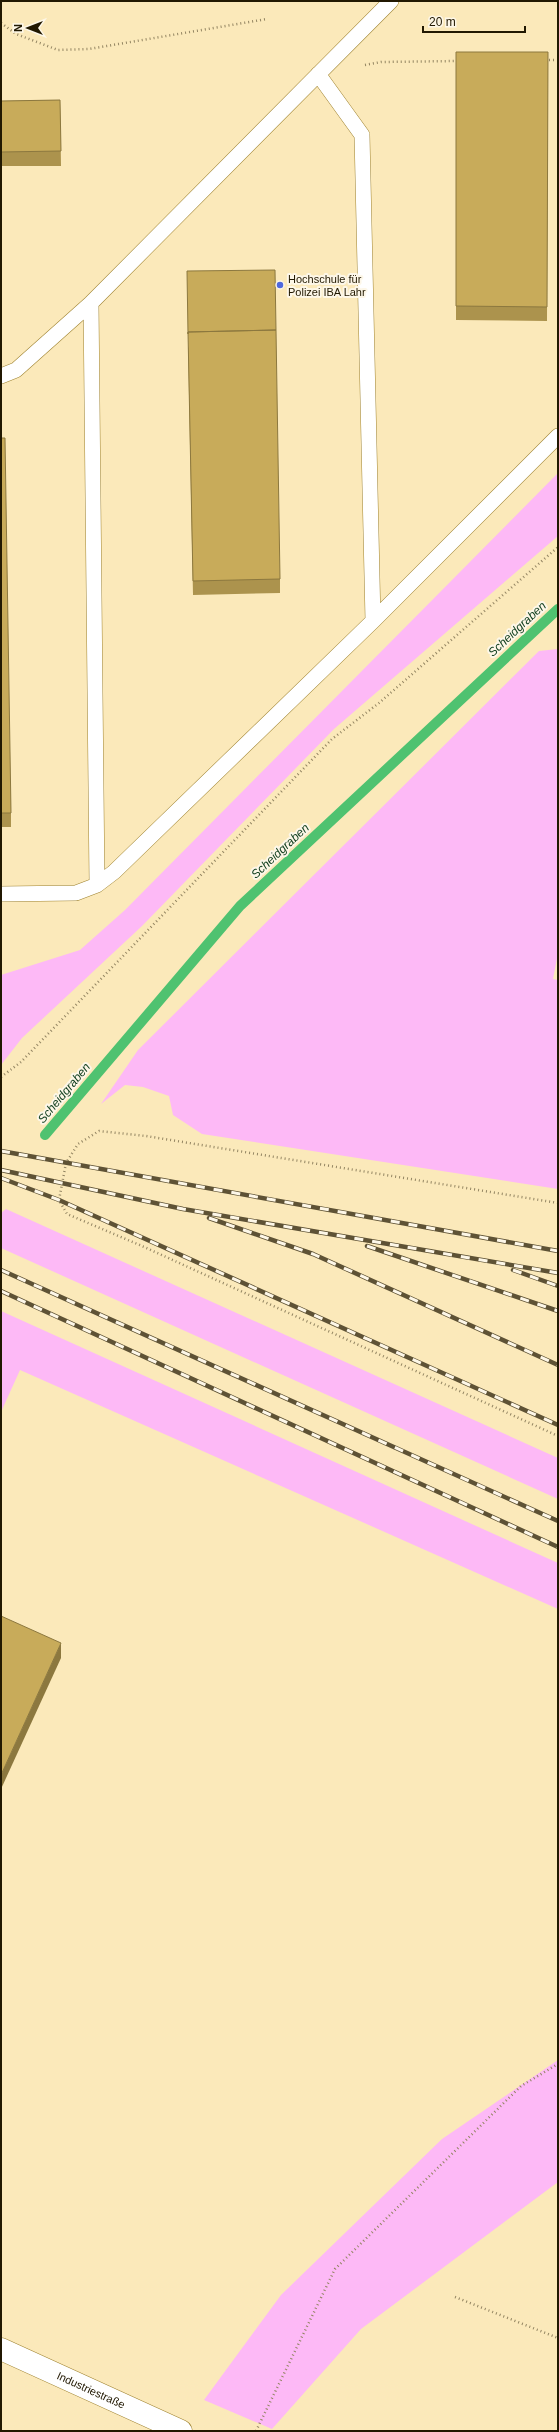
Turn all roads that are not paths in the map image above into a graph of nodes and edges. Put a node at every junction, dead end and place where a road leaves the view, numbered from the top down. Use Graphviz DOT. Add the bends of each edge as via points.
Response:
graph roads {
  1 [pos="391,1"];
  2 [pos="318,74"];
  3 [pos="91,303"];
  4 [pos="1,376"];
  5 [pos="558,436"];
  6 [pos="373,621"];
  7 [pos="97,885"];
  8 [pos="1,894"];
  9 [pos="1,2349"];
  10 [pos="180,2431"];
  1 -- 2 [label="lane"];
  2 -- 3 [label="lane"];
  2 -- 6 [label="lane" via="362,135"];
  3 -- 4 [label="lane" via="16,370"];
  3 -- 7 [label="lane"];
  5 -- 6 [label="lane"];
  6 -- 7 [label="lane" via="114,872"];
  7 -- 8 [label="lane" via="76,892"];
  9 -- 10 [label="street, Industriestraße"];
}
